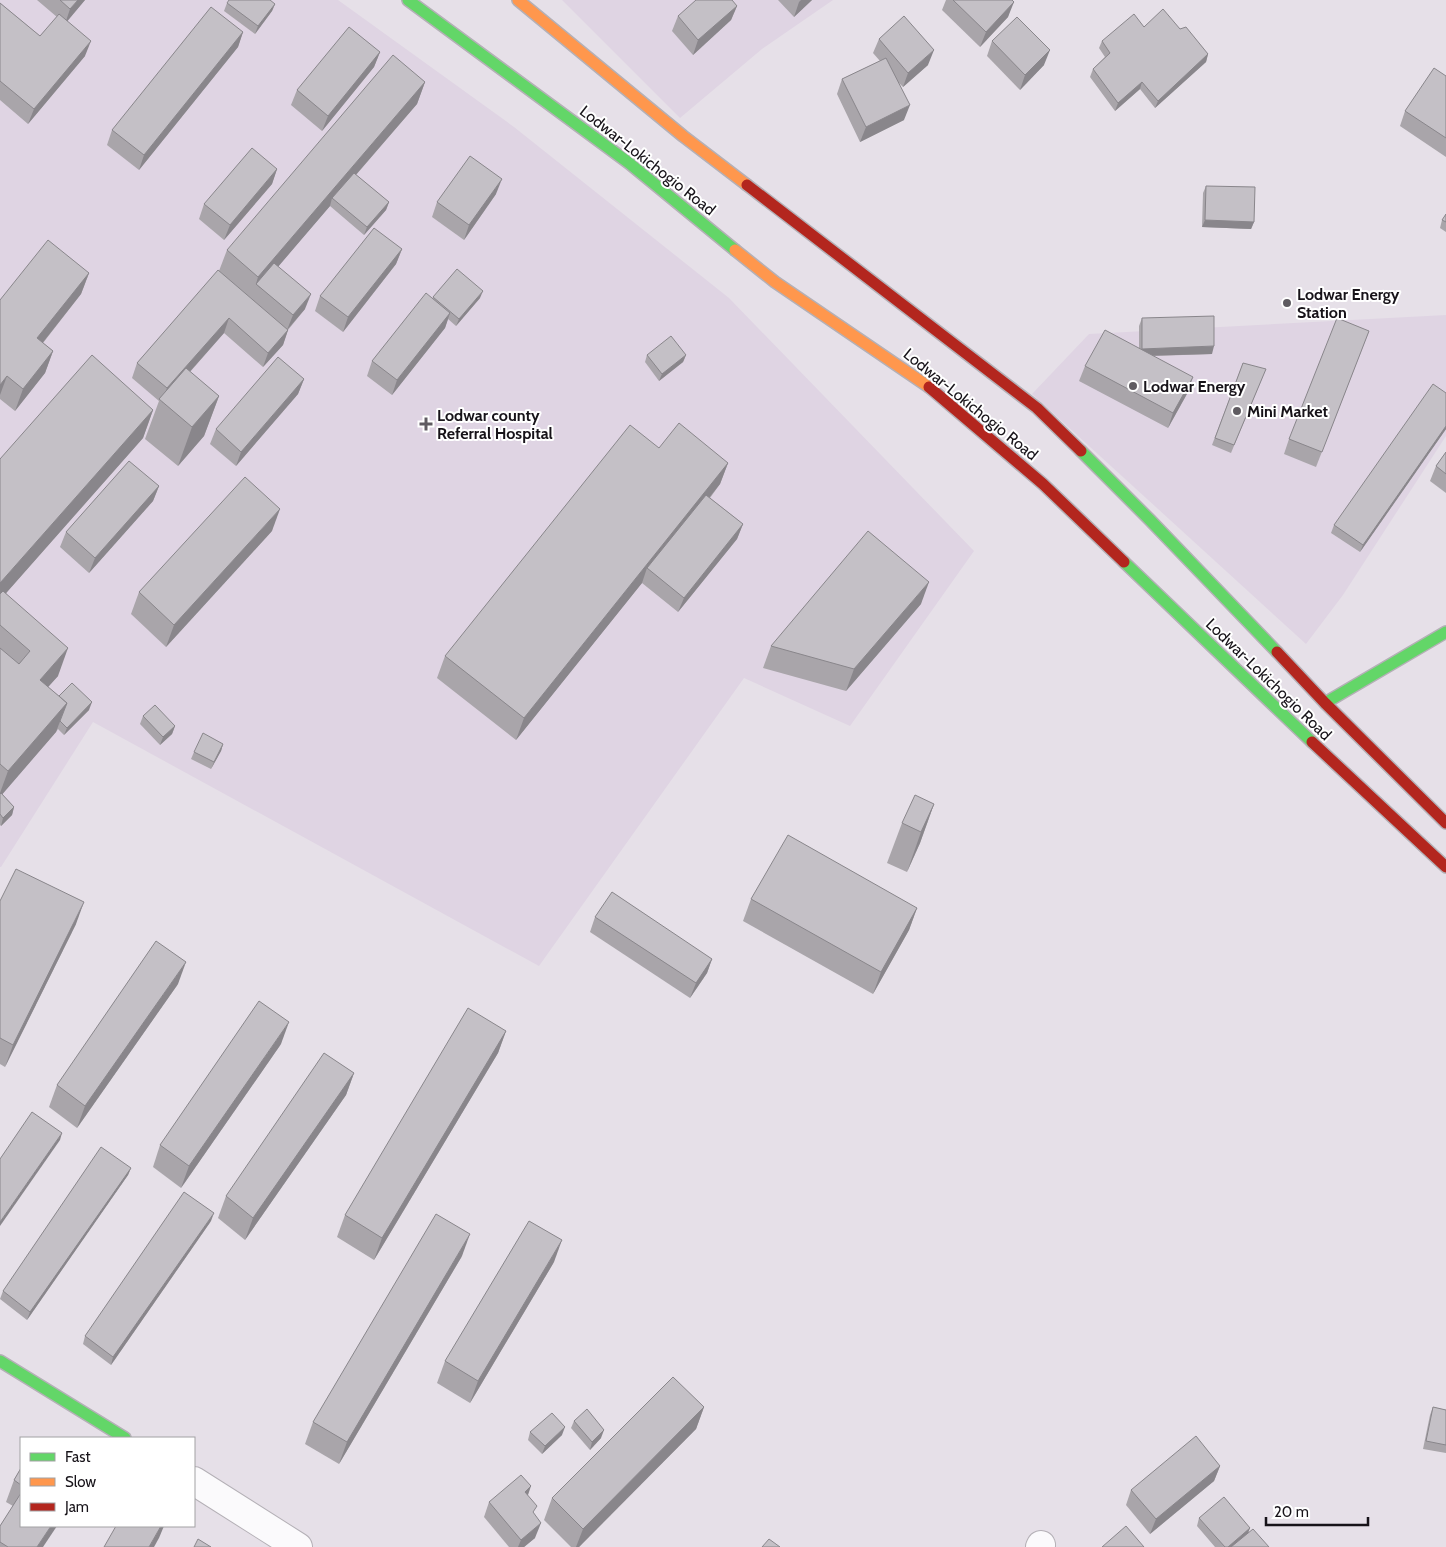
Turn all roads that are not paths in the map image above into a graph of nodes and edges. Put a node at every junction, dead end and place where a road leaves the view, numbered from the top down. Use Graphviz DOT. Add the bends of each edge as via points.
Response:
graph roads {
  1 [pos="408,0"];
  2 [pos="518,0"];
  3 [pos="1446,632"];
  4 [pos="1325,703"];
  5 [pos="1446,823"];
  6 [pos="1446,867"];
  7 [pos="0,1361"];
  8 [pos="123,1437"];
  9 [pos="195,1482"];
  10 [pos="298,1547"];
  1 -- 6 [label="main road, Lodwar-Lokichogio Road" via="629,163 775,282 921,381 1043,484"];
  2 -- 4 [label="main road, Lodwar-Lokichogio Road" via="682,136 1037,408 1150,520"];
  3 -- 4 [label="main road"];
  4 -- 5 [label="main road, Lodwar-Lokichogio Road"];
  7 -- 8 [label="main road"];
  9 -- 10 [label="street"];
}
